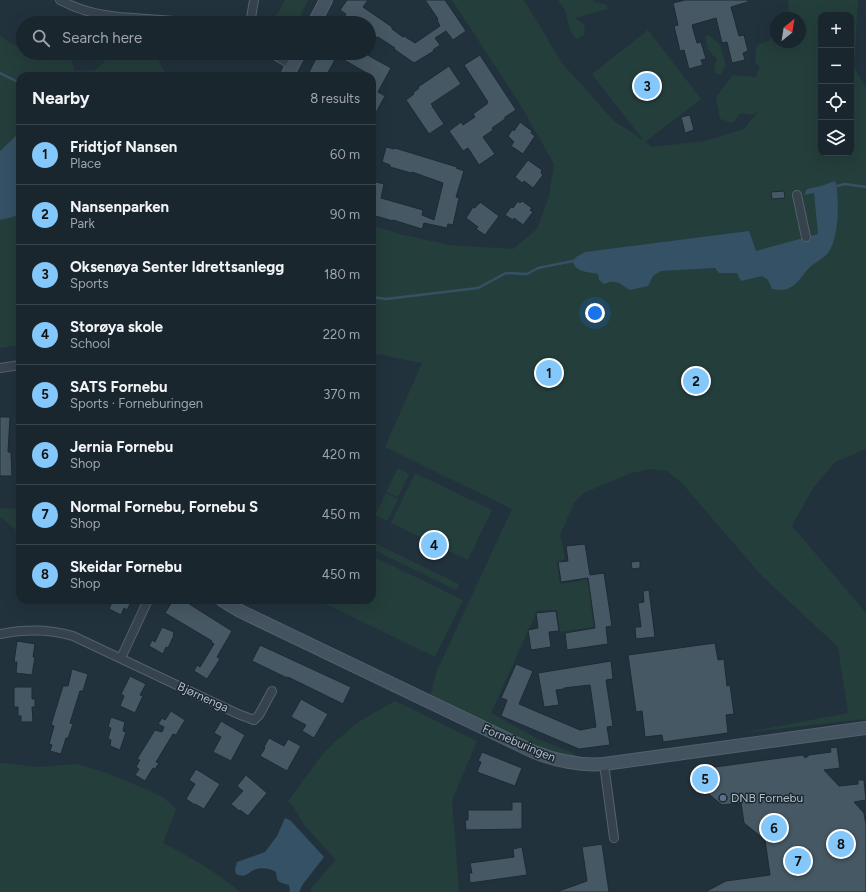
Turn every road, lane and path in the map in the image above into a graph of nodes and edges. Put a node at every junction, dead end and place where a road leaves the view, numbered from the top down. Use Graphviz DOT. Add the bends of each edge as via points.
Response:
graph roads {
  1 [pos="60,0"];
  2 [pos="254,0"];
  3 [pos="326,0"];
  4 [pos="106,16"];
  5 [pos="251,16"];
  6 [pos="318,16"];
  7 [pos="283,60"];
  8 [pos="294,60"];
  9 [pos="292,65"];
  10 [pos="288,72"];
  11 [pos="797,195"];
  12 [pos="806,237"];
  13 [pos="16,366"];
  14 [pos="0,368"];
  15 [pos="146,604"];
  16 [pos="228,604"];
  17 [pos="0,634"];
  18 [pos="121,658"];
  19 [pos="272,691"];
  20 [pos="866,728"];
  21 [pos="604,764"];
  22 [pos="614,838"];
  1 -- 4 [label="street"];
  2 -- 5 [label="street"];
  3 -- 6 [label="street"];
  7 -- 9 [label="street"];
  8 -- 9 [label="street"];
  9 -- 10 [label="street"];
  11 -- 12 [label="street"];
  13 -- 14 [label="street"];
  15 -- 18 [label="street"];
  16 -- 21 [label="street, Forneburingen" via="534,752 569,763"];
  17 -- 18 [label="street, Bjørnenga" via="33,630 60,632"];
  18 -- 19 [label="street, Bjørnenga" via="254,720 259,716"];
  20 -- 21 [label="street, Forneburingen"];
  21 -- 22 [label="street"];
}
